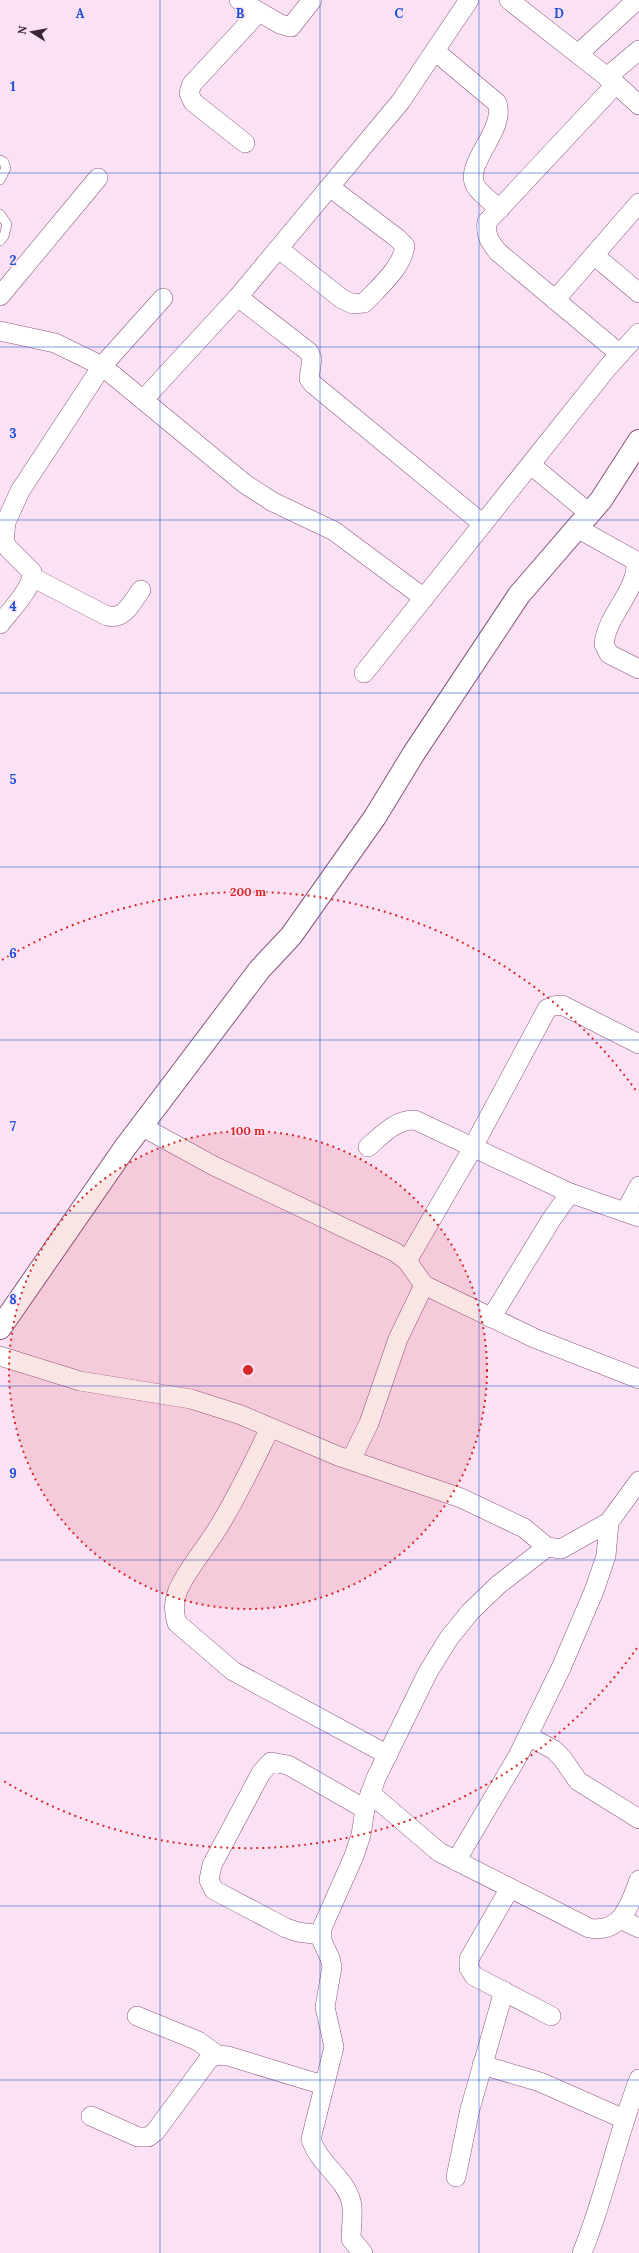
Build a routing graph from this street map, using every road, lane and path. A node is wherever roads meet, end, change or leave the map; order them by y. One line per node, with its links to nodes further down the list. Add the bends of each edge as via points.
1 (239, 0): 6 (street)
2 (312, 0): 6 (street, via 291,27)
3 (469, 0): 8 (street)
4 (637, 0): 9 (street)
5 (521, 3): 9 (street)
6 (259, 12): 12 (street, via 192,84 189,93 193,102)
7 (639, 50): 10 (street)
8 (435, 51): 16 (street, via 401,101); 18 (street, via 497,103 500,110 498,121 474,168 473,179 477,188)
9 (578, 54): 10 (street)
10 (612, 80): 11 (street); 18 (street)
11 (639, 105)
12 (245, 143)
13 (0, 160): 15 (lane, via 6,168)
14 (98, 178): 24 (street)
15 (0, 180)
16 (330, 188): 21 (street); 21 (street, via 405,246 404,256 364,304 353,304 342,299)
17 (639, 203): 22 (street)
18 (500, 209): 27 (street, via 487,222 486,232 490,242 498,252)
19 (0, 214): 20 (lane, via 7,224)
20 (0, 241)
21 (279, 249): 25 (street)
22 (594, 255): 23 (street); 27 (street)
23 (639, 294)
24 (0, 296)
25 (238, 297): 32 (street); 36 (street, via 309,352 312,359 309,379 313,384)
26 (163, 298): 31 (street)
27 (555, 300): 30 (street)
28 (0, 331): 31 (street, via 55,343)
29 (639, 333): 30 (street)
30 (620, 354): 34 (street)
31 (102, 366): 32 (street); 38 (street, via 20,491 6,522 4,541 32,572)
32 (143, 400): 40 (street, via 245,484 273,502 334,531)
33 (639, 441): 35 (street, via 601,500)
34 (531, 464): 35 (street); 36 (street)
35 (583, 521): 37 (street); 45 (street, via 519,595 414,753 375,817 291,936 260,969)
36 (483, 524): 40 (street)
37 (638, 562): 42 (street, via 637,573 608,628 604,644 610,654)
38 (32, 577): 39 (street, via 106,616 115,618 122,615); 41 (street, via 27,588)
39 (141, 590)
40 (424, 598): 43 (street)
41 (0, 624)
42 (639, 669)
43 (364, 672)
44 (639, 1044): 47 (street, via 562,1005 547,1009)
45 (141, 1126): 51 (street, via 214,1166 395,1252); 54 (street)
46 (368, 1147): 47 (street, via 405,1119 416,1120)
47 (473, 1147): 49 (street); 51 (street)
48 (639, 1186): 50 (street)
49 (570, 1193): 50 (street); 53 (street)
50 (632, 1215)
51 (407, 1261): 52 (street)
52 (424, 1285): 53 (street); 58 (street, via 398,1339 369,1423)
53 (491, 1318): 56 (street, via 534,1338)
54 (0, 1328)
55 (0, 1356): 57 (street, via 80,1381 191,1399 241,1415)
56 (639, 1379)
57 (270, 1428): 58 (street); 63 (street, via 220,1524 179,1589 174,1602 176,1618 178,1623 233,1671)
58 (351, 1460): 61 (street, via 461,1498 524,1528)
59 (639, 1482): 60 (street)
60 (609, 1522): 61 (street, via 561,1549); 62 (street, via 606,1556 594,1591)
61 (547, 1547): 63 (street, via 498,1585 470,1612 449,1638 428,1672)
62 (528, 1736): 65 (street, via 554,1750 578,1782); 66 (street)
63 (388, 1755): 64 (street)
64 (368, 1801): 66 (street, via 439,1852); 71 (street, via 354,1856); 71 (street, via 288,1764 271,1762 261,1773 212,1865 210,1880 214,1890 286,1928)
65 (639, 1819)
66 (456, 1860): 68 (street)
67 (639, 1880): 69 (street, via 631,1902)
68 (510, 1888): 69 (street, via 589,1928 609,1928); 72 (street, via 469,1959 469,1968 474,1976)
69 (620, 1919): 70 (street)
70 (639, 1928)
71 (321, 1935): 78 (street, via 332,1967 325,2007 334,2047)
72 (504, 1991): 74 (street); 76 (street)
73 (137, 2016): 75 (street, via 198,2041)
74 (551, 2016)
75 (217, 2056): 78 (street, via 228,2056); 80 (street, via 209,2059 155,2132 148,2137 138,2137)
76 (482, 2065): 81 (street, via 540,2082); 82 (street)
77 (639, 2079): 79 (street)
78 (323, 2085): 83 (street, via 310,2139 314,2149 346,2190 351,2201 351,2239)
79 (635, 2101): 81 (street)
80 (91, 2116)
81 (624, 2119): 84 (street, via 591,2232)
82 (456, 2177)
83 (363, 2253)
84 (582, 2253)

